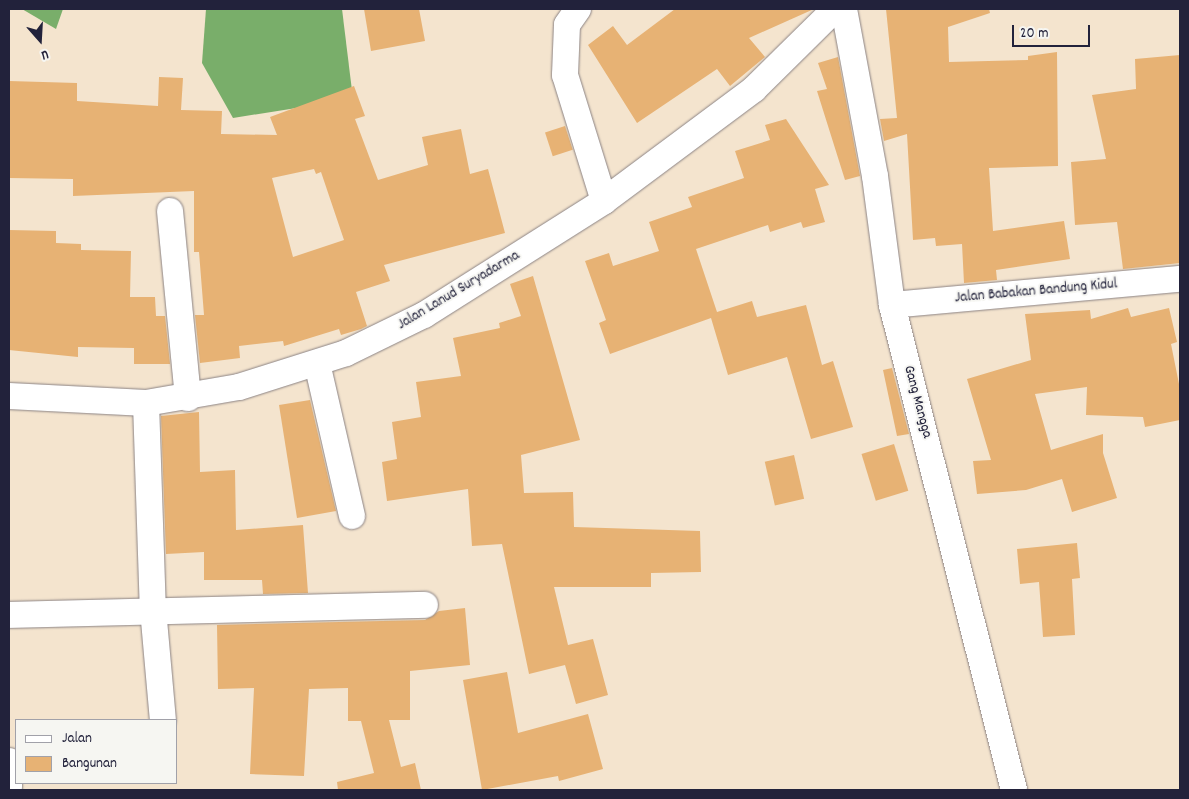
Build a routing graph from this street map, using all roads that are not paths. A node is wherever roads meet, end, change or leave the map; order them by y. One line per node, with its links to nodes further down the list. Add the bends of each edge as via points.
1 (578, 9): 4 (street, via 567,25 565,75)
2 (835, 9): 4 (street, Jalan Lanud Suryadarma, via 754,89)
3 (844, 9): 7 (street, Gang Mangga, via 875,176)
4 (604, 201): 8 (street, Jalan Lanud Suryadarma, via 424,315)
5 (170, 211): 10 (street)
6 (1180, 279): 7 (street, Jalan Babakan Bandung Kidul)
7 (892, 305): 19 (street, Gang Mangga)
8 (317, 363): 10 (street, Jalan Lanud Suryadarma); 12 (street)
9 (9, 396): 11 (street, Jalan Lanud Suryadarma)
10 (188, 398): 11 (street, Jalan Lanud Suryadarma)
11 (146, 403): 14 (street)
12 (352, 516)
13 (425, 605): 14 (street)
14 (153, 609): 15 (street); 16 (street)
15 (9, 615)
16 (163, 719)
17 (9, 761): 18 (street)
18 (9, 787)
19 (1014, 790)

